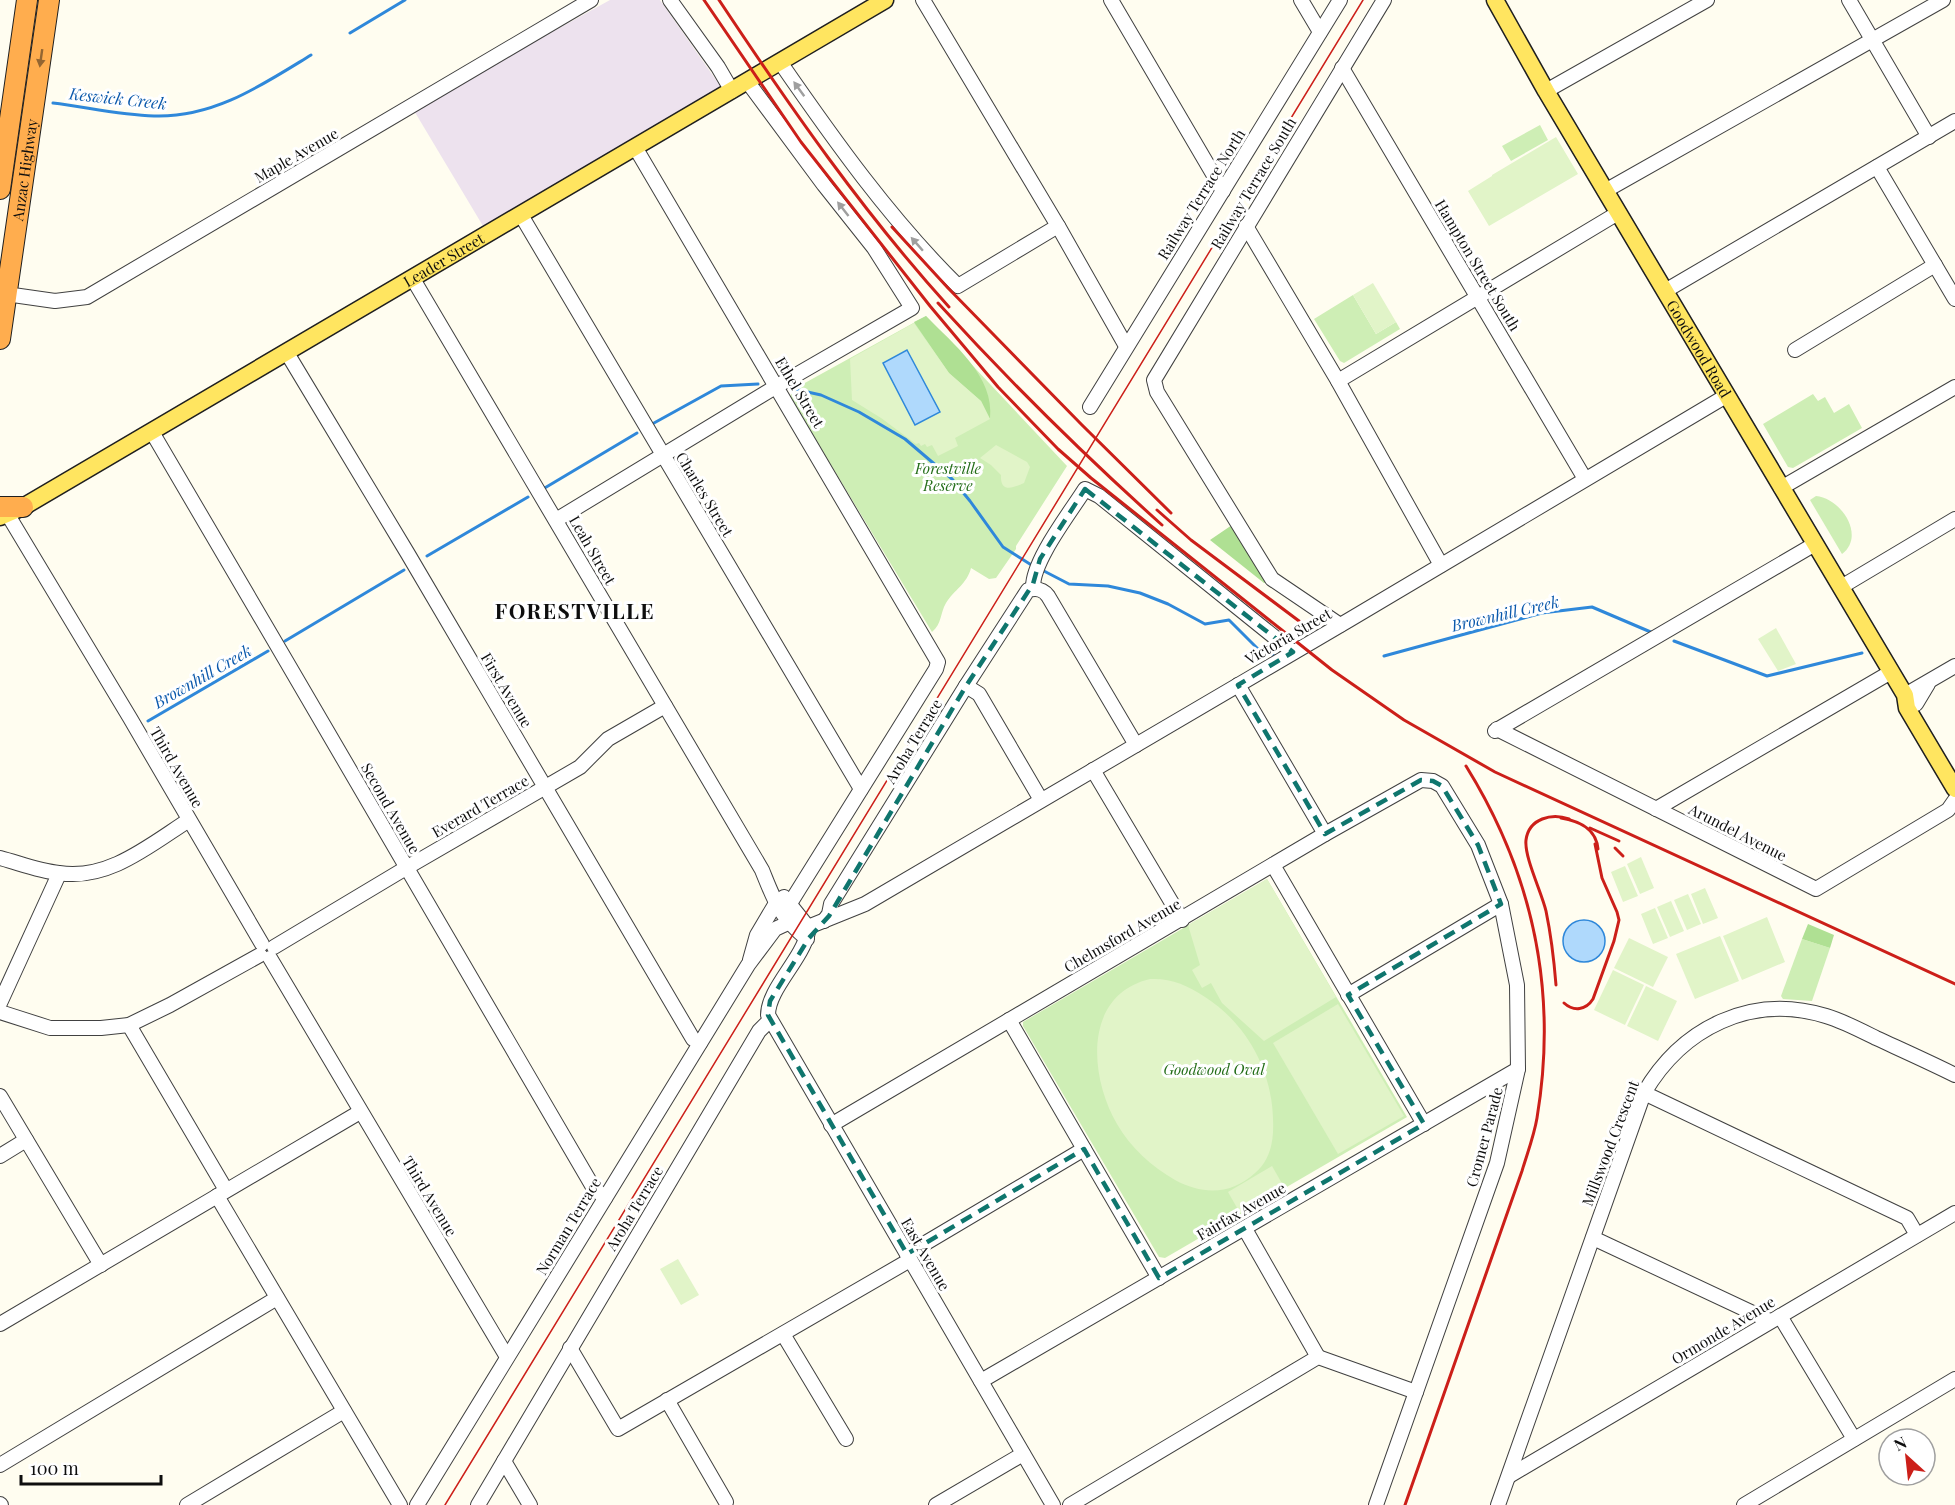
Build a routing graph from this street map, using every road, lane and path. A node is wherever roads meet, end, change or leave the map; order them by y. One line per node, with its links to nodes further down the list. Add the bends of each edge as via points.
1 (27, 0): 23 (highway, Anzac Highway)
2 (49, 0): 27 (highway, Anzac Highway, one-way to 27)
3 (591, 0): 38 (street, Maple Avenue, via 87,297 56,301)
4 (670, 0): 20 (street)
5 (885, 0): 17 (main road, Leader Street)
6 (923, 0): 33 (street)
7 (1111, 0): 29 (street)
8 (1301, 0): 15 (street)
9 (1340, 0): 15 (street, Railway Terrace North)
10 (1384, 0): 18 (street, Railway Terrace South)
11 (1495, 0): 21 (main road, Goodwood Road)
12 (1707, 0): 21 (street)
13 (1849, 0): 16 (street)
14 (1942, 0): 16 (street)
15 (1320, 32): 29 (street, Railway Terrace North)
16 (1873, 41): 24 (street); 30 (street)
17 (780, 62): 19 (main road, Leader Street); 33 (street, one-way to 17, via 958,286 883,204)
18 (1342, 68): 34 (street, Railway Terrace South); 39 (street, Hampton Street South)
19 (747, 81): 20 (main road, Leader Street); 46 (street, one-way to 19, via 912,308 874,248)
20 (732, 91): 25 (main road, Leader Street)
21 (1546, 91): 30 (main road, Goodwood Road)
22 (1955, 122): 24 (street)
23 (5, 125): 28 (highway, Anzac Highway)
24 (1929, 137): 26 (street)
25 (635, 147): 32 (main road, Leader Street); 46 (street, Ethel Street)
26 (1877, 167): 35 (street); 37 (street)
27 (22, 183): 28 (highway); 38 (highway, Anzac Highway)
28 (1, 184)
29 (1222, 190): 42 (street, Railway Terrace North)
30 (1605, 191): 31 (main road, Goodwood Road)
31 (1618, 213): 37 (main road, Goodwood Road); 39 (street)
32 (521, 215): 36 (main road, Leader Street); 51 (street, Charles Street)
33 (1058, 226): 42 (street)
34 (1246, 226): 45 (street); 61 (street, Railway Terrace South, via 1157,372 1154,384 1272,579)
35 (1935, 265): 40 (street); 43 (street)
36 (413, 279): 44 (main road, Leader Street); 56 (street, Leah Street)
37 (1665, 291): 48 (main road, Goodwood Road)
38 (2, 293): 41 (highway, Anzac Highway)
39 (1478, 297): 45 (street); 52 (street, Hampton Street South)
40 (1955, 299)
41 (0, 339)
42 (1126, 346): 49 (street, Railway Terrace North)
43 (1795, 350)
44 (287, 353): 50 (main road, Leader Street); 74 (street, First Avenue)
45 (1338, 381): 58 (street)
46 (777, 386): 51 (street); 63 (street, Ethel Street)
47 (1955, 387): 53 (street)
48 (1726, 396): 52 (street, Victoria Street); 53 (main road, Goodwood Road)
49 (1090, 407)
50 (152, 432): 54 (main road, Leader Street); 84 (street, Second Avenue)
51 (663, 455): 56 (street); 75 (street, Charles Street)
52 (1585, 479): 58 (street, Victoria Street)
53 (1781, 488): 57 (main road, Goodwood Road)
54 (8, 511): 80 (street, Third Avenue)
55 (1955, 519): 60 (street)
56 (556, 520): 69 (street, Leah Street)
57 (1815, 544): 60 (main road, Goodwood Road); 78 (street, Arundel Avenue, via 1496,730)
58 (1441, 565): 61 (street, Victoria Street)
59 (1035, 585): 62 (street, via 1040,559 1085,489 1099,496); 67 (street, Aroha Terrace, via 1023,594); 70 (street, via 1048,596)
60 (1841, 586): 65 (main road, Goodwood Road)
61 (1340, 625): 62 (street, Victoria Street)
62 (1293, 652): 66 (street, Victoria Street)
63 (935, 655): 75 (street, Norman Terrace, via 936,669)
64 (1955, 666): 68 (street)
65 (1891, 672): 68 (main road, Goodwood Road); 78 (street)
66 (1238, 685): 70 (street, Victoria Street); 81 (street)
67 (966, 686): 77 (street, via 979,694); 90 (street, Aroha Terrace)
68 (1910, 699): 72 (main road, Goodwood Road); 76 (main road, Goodwood Road, via 1907,708)
69 (665, 706): 74 (street, Everard Terrace, via 608,739 580,767); 86 (street, Leah Street)
70 (1136, 745): 71 (street, Victoria Street)
71 (1093, 770): 77 (street, Victoria Street); 89 (street)
72 (1955, 771)
73 (1433, 781): 81 (street, Chelmsford Avenue, via 1421,780); 88 (street, Cromer Parade, via 1442,786 1478,845)
74 (545, 788): 84 (street, Everard Terrace); 101 (street, First Avenue, via 693,1039)
75 (861, 789): 86 (street, Norman Terrace)
76 (1955, 789)
77 (1041, 800): 87 (street, Victoria Street)
78 (1656, 809): 79 (street, Arundel Avenue, via 1816,889)
79 (1953, 809)
80 (189, 820): 85 (street, via 134,856 102,871); 93 (street, Third Avenue)
81 (1325, 834): 83 (street, Chelmsford Avenue)
82 (0, 858): 85 (street)
83 (1273, 865): 89 (street, Chelmsford Avenue); 95 (street)
84 (406, 868): 93 (street, Everard Terrace); 113 (street, Second Avenue, via 593,1187)
85 (59, 873): 96 (street)
86 (782, 904): 91 (street, Leah Street); 92 (street, Leah Street); 94 (street, Norman Terrace, via 757,935)
87 (865, 904): 90 (street, Victoria Street); 92 (street, Victoria Street, via 832,927)
88 (1501, 904): 95 (street); 102 (street, Cromer Parade, via 1517,985)
89 (1182, 920): 99 (street, Chelmsford Avenue)
90 (824, 921): 92 (street, Victoria Street)
91 (788, 923): 92 (street, Leah Street); 94 (street, Norman Terrace, via 775,929)
92 (808, 933): 98 (street, Aroha Terrace, via 770,1002)
93 (266, 951): 100 (street, Everard Terrace); 106 (street, Third Avenue)
94 (748, 965): 101 (street, Norman Terrace)
95 (1348, 994): 107 (street)
96 (0, 1003)
97 (0, 1012): 100 (street, Everard Terrace, via 50,1028)
98 (770, 1020): 108 (street, East Avenue); 125 (street, Aroha Terrace, via 759,1031)
99 (1009, 1020): 108 (street, Chelmsford Avenue); 110 (street)
100 (129, 1025): 112 (street)
101 (700, 1043): 113 (street, Norman Terrace)
102 (1518, 1069): 107 (street, Fairfax Avenue); 130 (street, Cromer Parade, via 1497,1163)
103 (1955, 1074): 104 (street, Millswood Crescent, via 1838,1020 1775,1009 1731,1017 1703,1029 1672,1055)
104 (1644, 1093): 116 (street, via 1907,1218); 117 (street, Millswood Crescent)
105 (0, 1096): 109 (street)
106 (360, 1112): 112 (street); 126 (street, Third Avenue)
107 (1424, 1124): 115 (street, Fairfax Avenue)
108 (831, 1125): 118 (street, East Avenue)
109 (26, 1140): 111 (street); 119 (street)
110 (1084, 1149): 118 (street); 120 (street)
111 (0, 1156)
112 (222, 1193): 119 (street); 121 (street)
113 (605, 1198): 126 (street, Norman Terrace)
114 (1955, 1213): 116 (street, Ormonde Avenue)
115 (1245, 1229): 120 (street, Fairfax Avenue); 127 (street)
116 (1917, 1235): 122 (street, Ormonde Avenue)
117 (1593, 1238): 122 (street); 138 (street, Millswood Crescent)
118 (908, 1257): 124 (street); 129 (street, East Avenue)
119 (101, 1265): 123 (street)
120 (1159, 1278): 129 (street, Fairfax Avenue)
121 (277, 1298): 132 (street); 137 (street)
122 (1775, 1319): 134 (street); 138 (street, Ormonde Avenue)
123 (0, 1324)
124 (783, 1334): 131 (street); 133 (street)
125 (570, 1348): 131 (street, via 618,1429); 136 (street, Aroha Terrace)
126 (507, 1357): 143 (street, Norman Terrace)
127 (1318, 1357): 130 (street); 148 (street)
128 (1955, 1379): 134 (street)
129 (981, 1382): 135 (street, East Avenue)
130 (1416, 1392): 149 (street, Cromer Parade)
131 (667, 1400): 139 (street)
132 (344, 1411): 141 (street); 142 (street)
133 (846, 1439)
134 (1854, 1439): 140 (street)
135 (1023, 1454): 146 (street); 147 (street, East Avenue)
136 (504, 1461): 144 (street, Aroha Terrace); 145 (street)
137 (0, 1465)
138 (1509, 1476): 150 (street, Millswood Crescent)
139 (726, 1502)
140 (1751, 1503)
141 (187, 1505)
142 (400, 1505)
143 (417, 1505)
144 (478, 1505)
145 (530, 1505)
146 (936, 1505)
147 (1053, 1505)
148 (1070, 1505)
149 (1376, 1505)
150 (1498, 1505)

